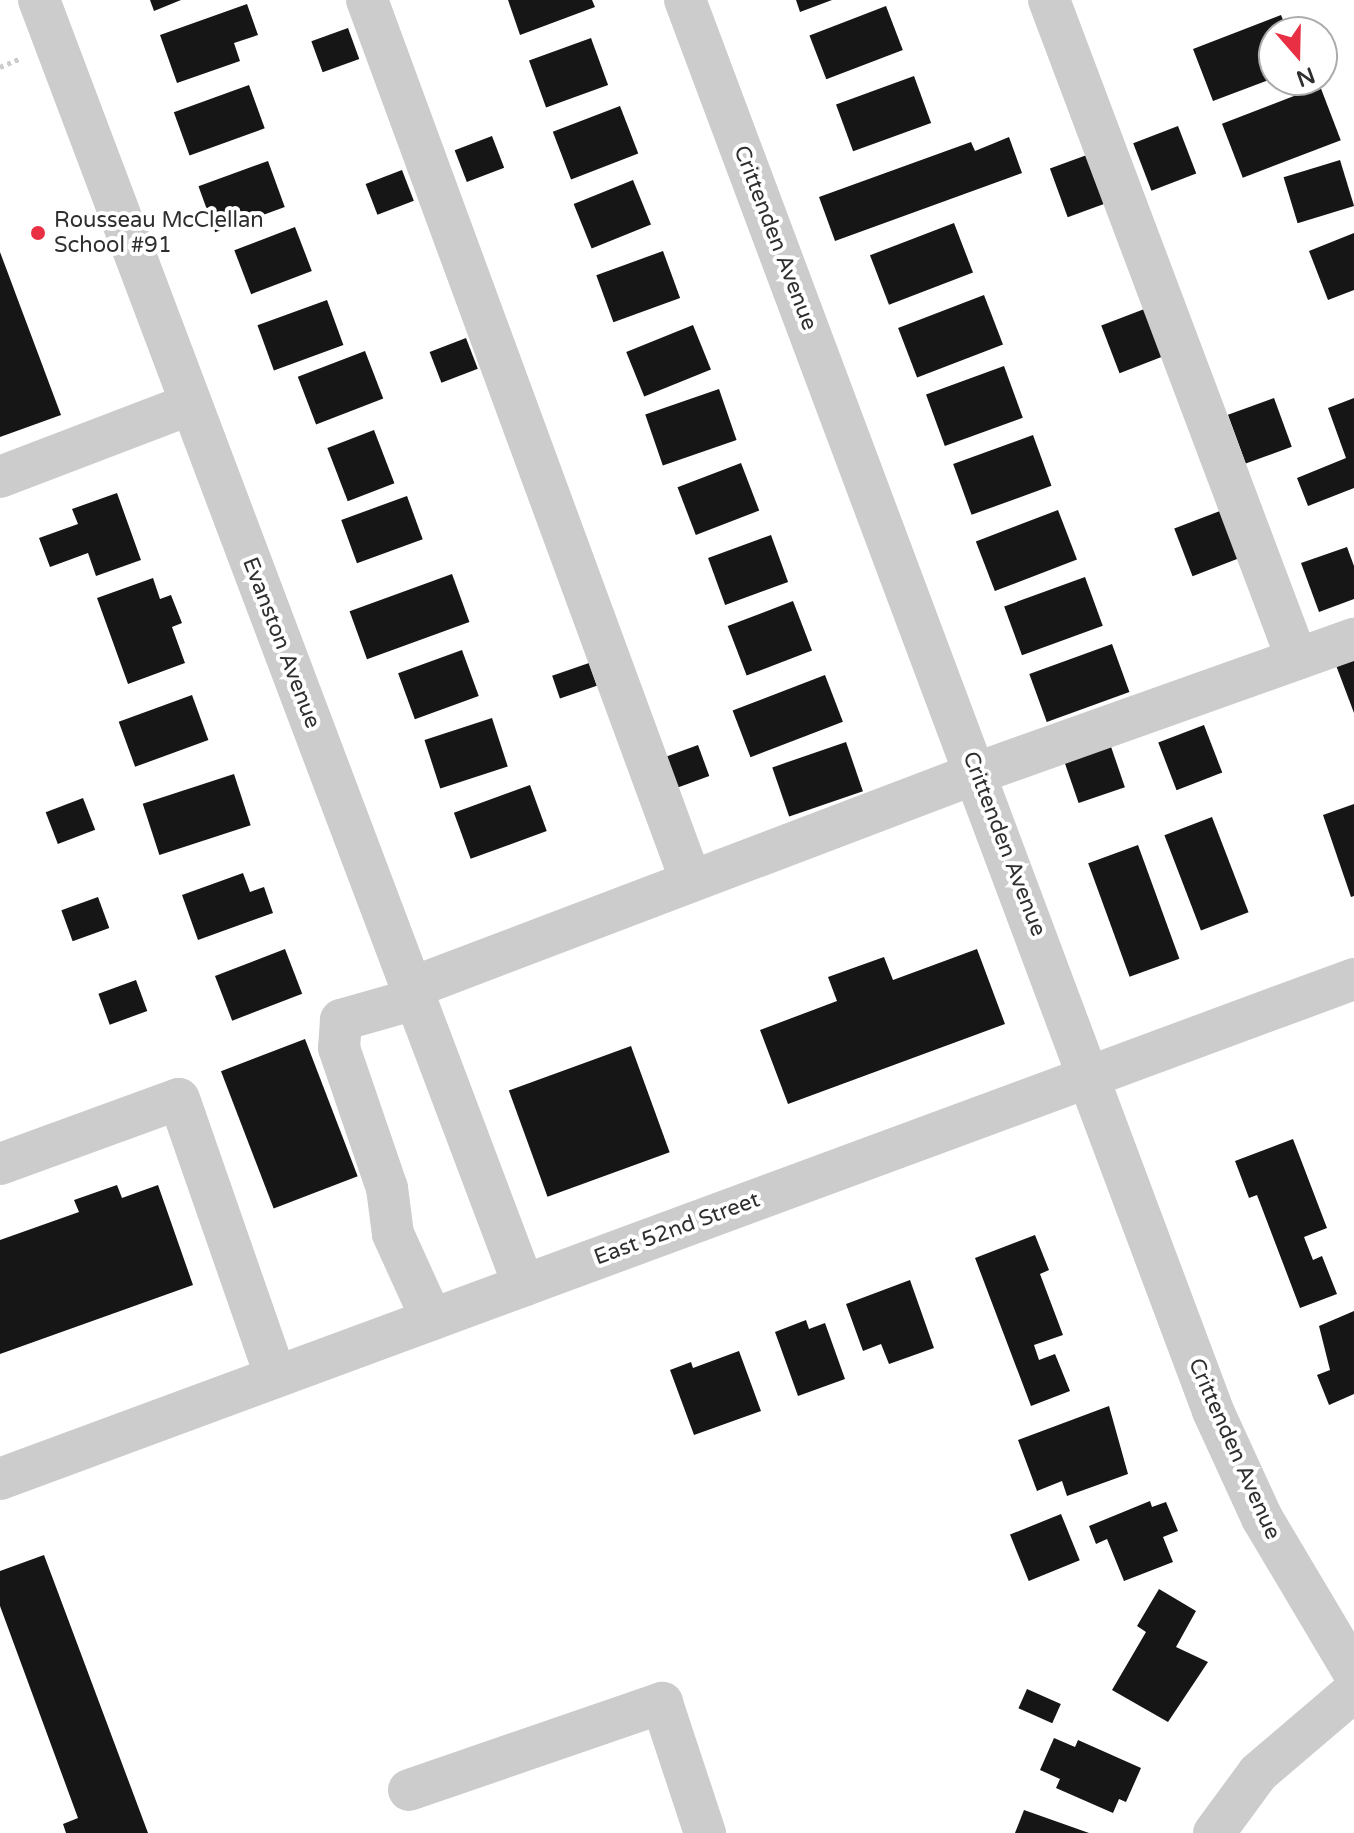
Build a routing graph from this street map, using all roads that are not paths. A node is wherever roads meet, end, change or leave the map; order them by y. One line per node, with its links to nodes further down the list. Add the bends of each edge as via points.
1 (39, 0): 5 (street, Evanston Avenue)
2 (367, 0): 10 (street)
3 (685, 0): 9 (street, Crittenden Avenue)
4 (1049, 0): 8 (street)
5 (191, 404): 6 (street); 12 (street, Evanston Avenue)
6 (0, 477)
7 (1354, 639): 8 (street)
8 (1297, 659): 9 (street)
9 (977, 773): 10 (street); 13 (street, Crittenden Avenue)
10 (691, 881): 12 (street)
11 (1354, 979): 13 (street, East 52nd Street)
12 (413, 993): 15 (street, Evanston Avenue); 16 (street, via 341,1020 339,1048 387,1188 393,1234)
13 (1091, 1077): 15 (street, East 52nd Street); 19 (street, Crittenden Avenue, via 1228,1448 1288,1567)
14 (0, 1164): 17 (street, via 179,1099)
15 (524, 1286): 16 (street, East 52nd Street)
16 (432, 1320): 17 (street, East 52nd Street)
17 (276, 1377): 18 (street, East 52nd Street)
18 (0, 1479)
19 (1354, 1673)
20 (1354, 1691): 23 (street, via 1258,1773)
21 (409, 1790): 22 (street, via 662,1703)
22 (705, 1833)
23 (1214, 1833)

